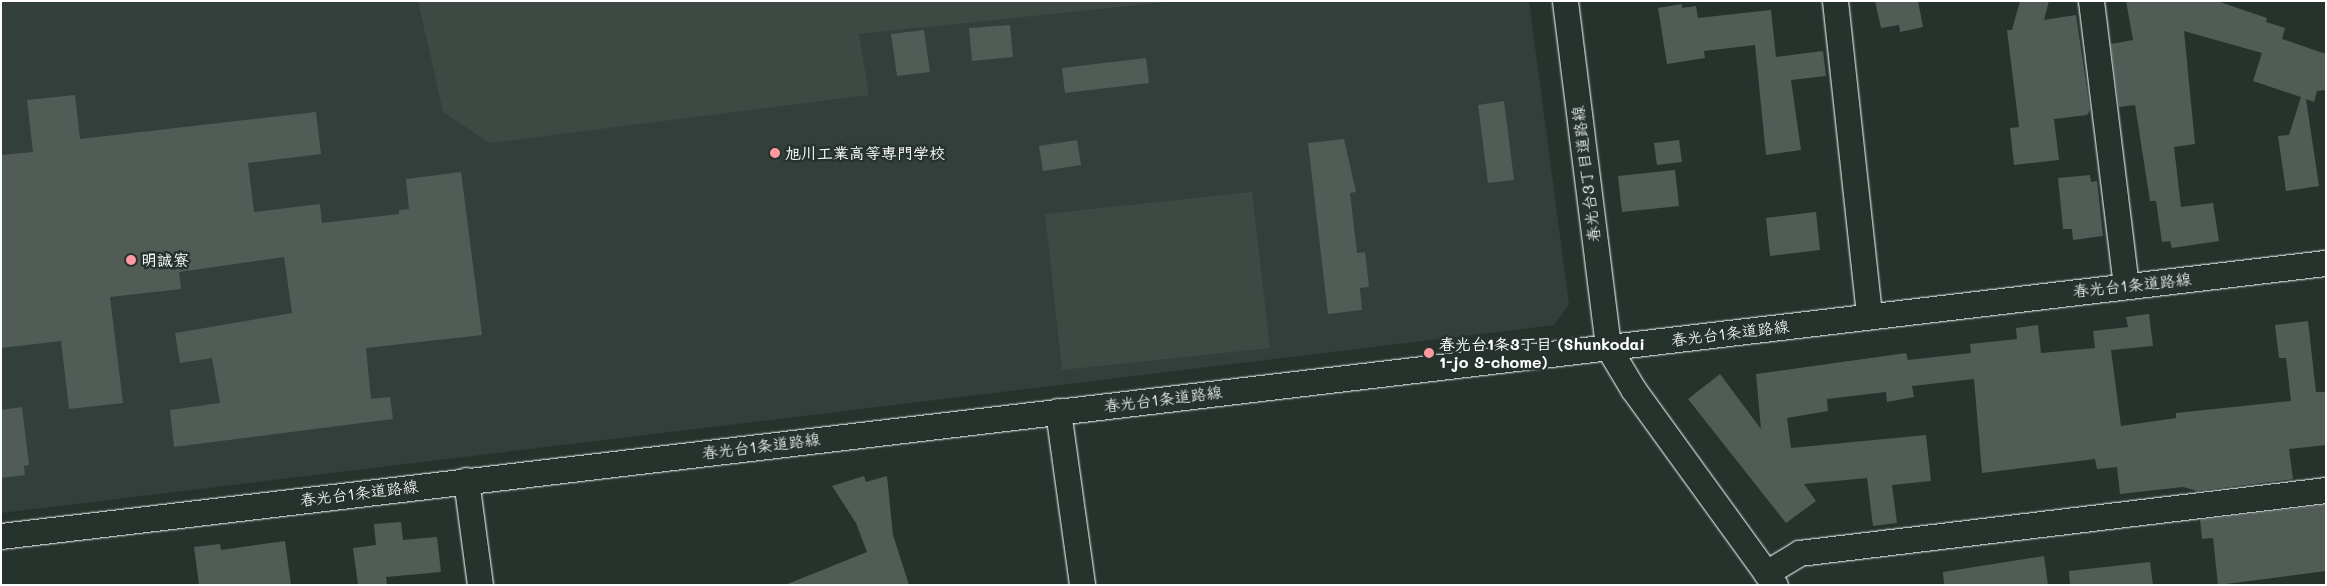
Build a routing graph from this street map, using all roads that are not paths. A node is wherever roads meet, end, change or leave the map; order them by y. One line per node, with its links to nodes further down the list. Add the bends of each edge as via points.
1 (1565, 1): 7 (street, 春光台3丁目道路線)
2 (1835, 1): 6 (street)
3 (2091, 1): 5 (street)
4 (2326, 263): 5 (street, 春光台1条道路線)
5 (2126, 285): 6 (street, 春光台1条道路線)
6 (1869, 316): 7 (street, 春光台1条道路線)
7 (1608, 347): 8 (street, 春光台1条道路線); 12 (street, via 1634,389)
8 (1058, 411): 9 (street, 春光台1条道路線); 14 (street)
9 (466, 480): 11 (street, 春光台1条道路線); 13 (street)
10 (2326, 490): 12 (street, via 1799,553)
11 (1, 536)
12 (1771, 579)
13 (480, 585)
14 (1082, 585)

